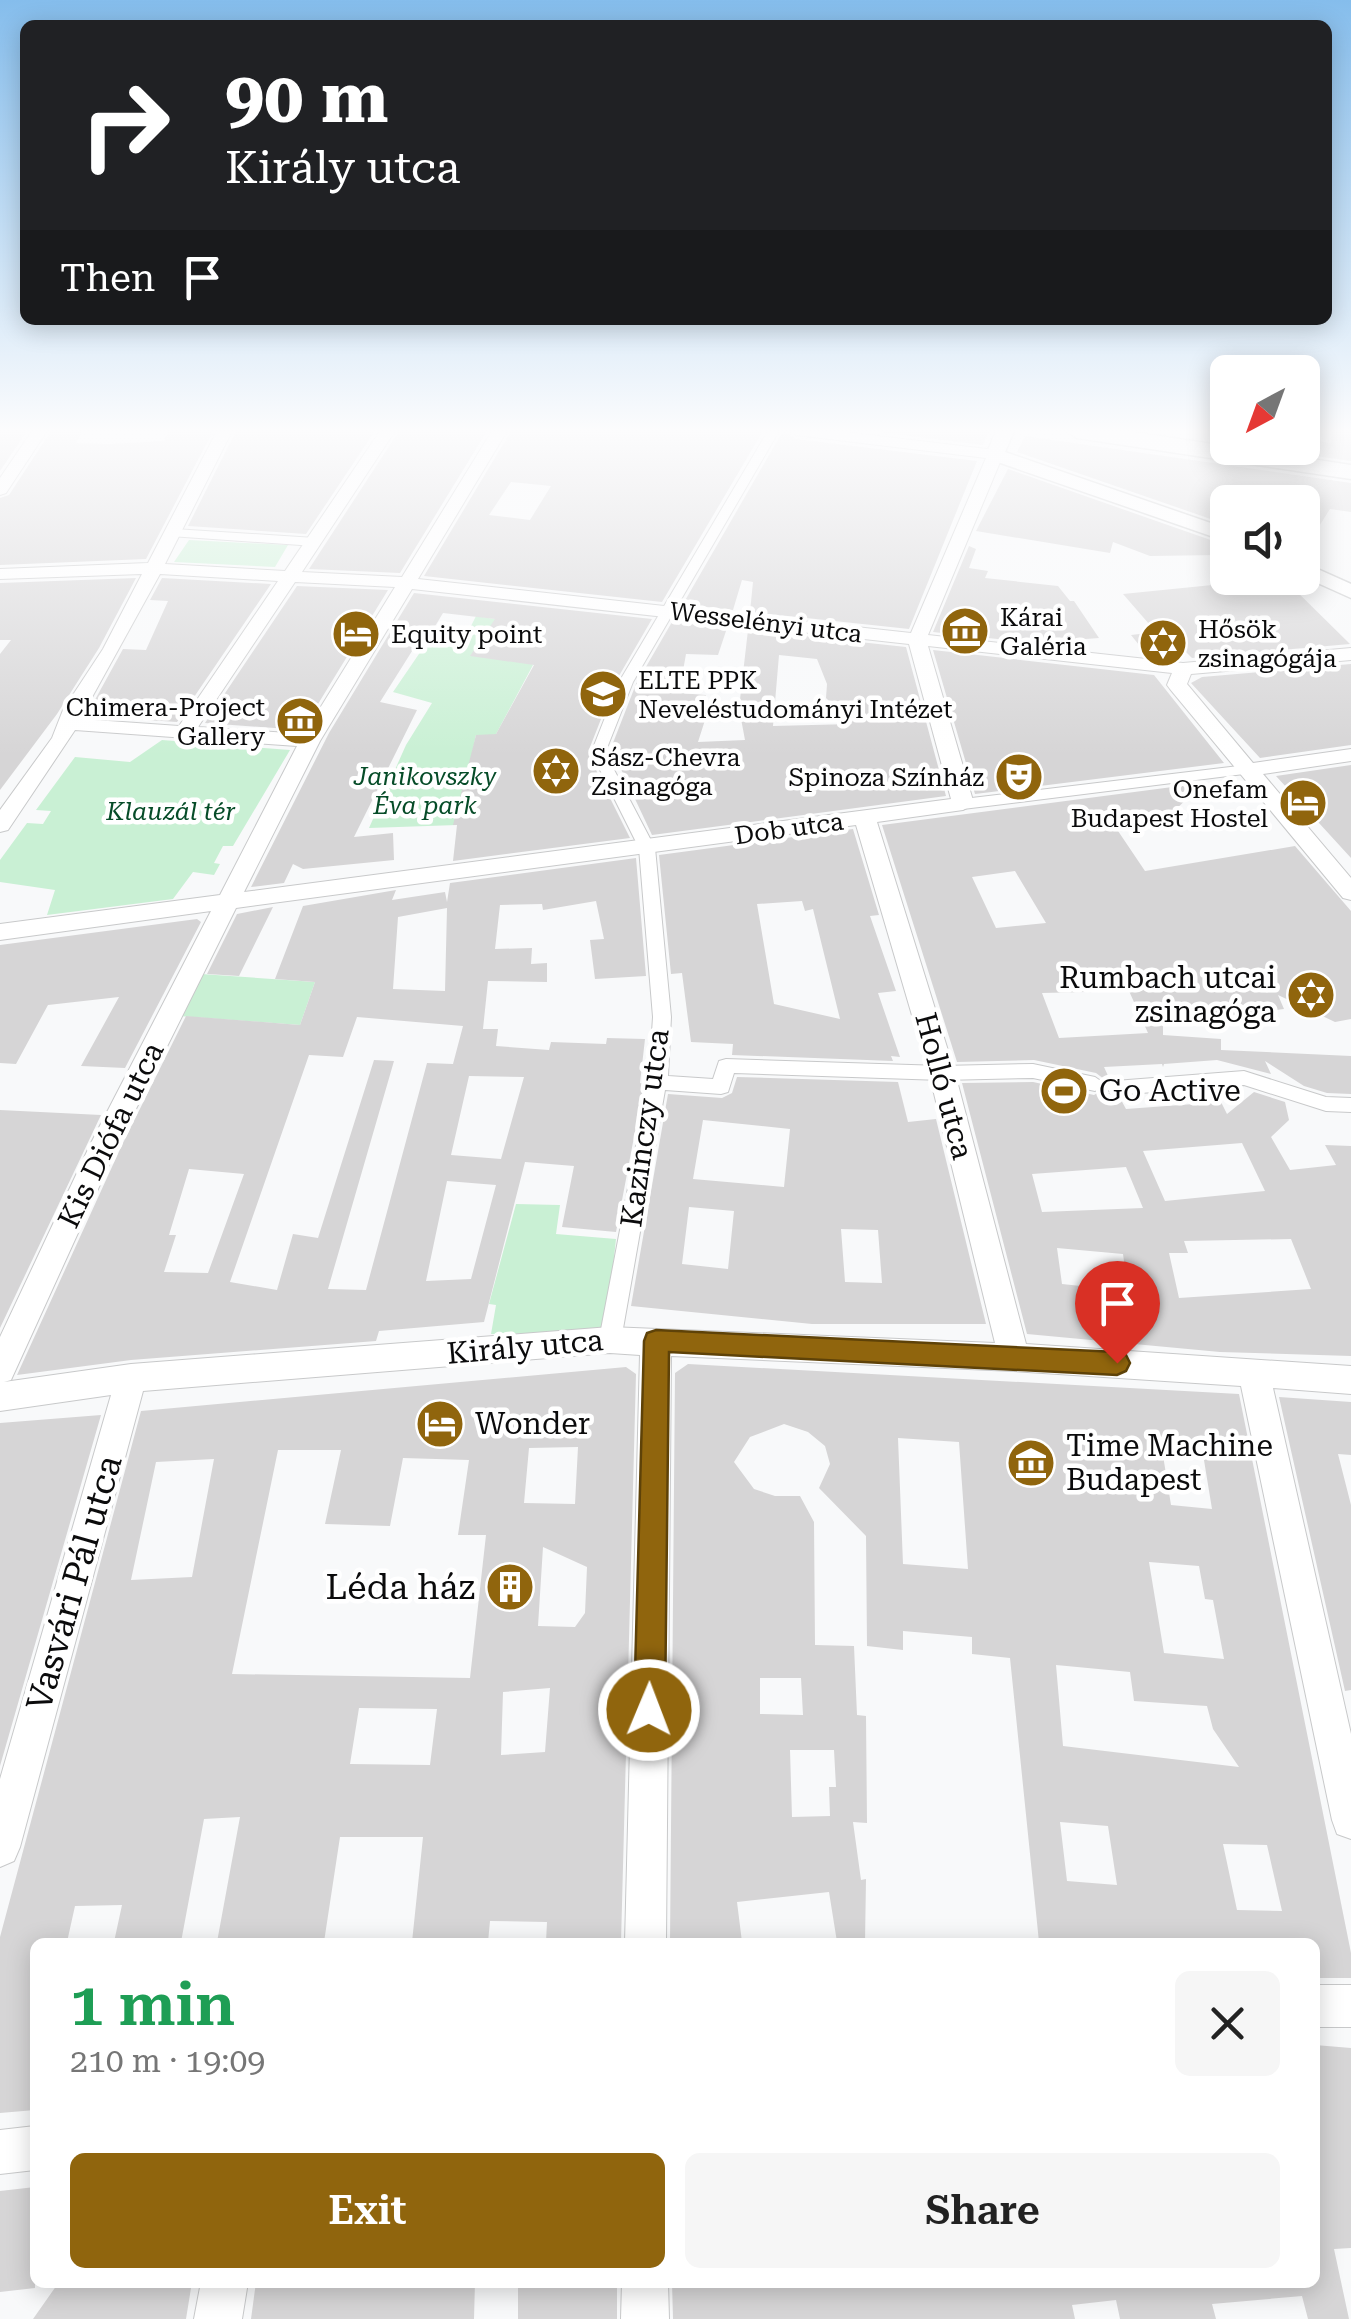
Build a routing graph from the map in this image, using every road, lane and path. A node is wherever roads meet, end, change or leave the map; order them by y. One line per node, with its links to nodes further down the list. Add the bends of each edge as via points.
1 (170, 539): 8 (street)
2 (271, 539): 7 (street)
3 (317, 539): 7 (street)
4 (434, 539): 12 (street)
5 (711, 539): 14 (street, Kazinczy utca)
6 (959, 539): 15 (street)
7 (315, 542): 10 (street)
8 (151, 568): 9 (street, Wesselényi utca); 10 (street, Wesselényi utca); 18 (street)
9 (0, 574)
10 (293, 574): 12 (street, Wesselényi utca); 19 (street)
11 (1320, 577): 13 (street)
12 (408, 583): 14 (street, Wesselényi utca); 20 (street)
13 (1348, 591)
14 (669, 611): 15 (street, Wesselényi utca); 26 (street, Kazinczy utca, via 626,682 600,748)
15 (917, 640): 17 (street, Wesselényi utca); 23 (street)
16 (1351, 654): 17 (street, Wesselényi utca)
17 (1183, 669): 22 (street, via 1178,685)
18 (70, 724): 19 (street); 25 (street)
19 (184, 731): 20 (street)
20 (310, 741): 28 (street)
21 (1351, 755): 22 (street, Dob utca)
22 (1247, 770): 23 (street, Dob utca); 27 (street)
23 (963, 804): 24 (street, Dob utca)
24 (865, 818): 26 (street, Dob utca); 30 (street, Holló utca)
25 (0, 826)
26 (647, 848): 28 (street, Dob utca); 31 (street, Kazinczy utca, via 662,1017)
27 (1351, 893)
28 (227, 903): 29 (street); 36 (street, Kis Diófa utca)
29 (0, 932)
30 (942, 1073): 31 (street, via 726,1066 721,1088); 32 (street, via 1033,1071 1105,1086 1244,1078 1326,1104); 35 (street, Holló utca)
31 (657, 1082): 33 (street, Kazinczy utca)
32 (1351, 1105)
33 (610, 1340): 34 (street, Király utca); 38 (street, Király utca)
34 (656, 1341): 35 (street, Király utca); 43 (street)
35 (1014, 1357): 37 (street, Király utca)
36 (0, 1370)
37 (1254, 1372): 39 (street, Király utca); 41 (street)
38 (131, 1378): 40 (street, Király utca); 42 (street, Vasvári Pál utca)
39 (1351, 1380)
40 (0, 1397)
41 (1351, 1820)
42 (0, 1846)
43 (645, 1938)
44 (1320, 2006): 45 (street)
45 (1351, 2006)
46 (30, 2149): 47 (street)
47 (0, 2152)
48 (224, 2288): 50 (street)
49 (645, 2288): 51 (street)
50 (218, 2319)
51 (646, 2319)

